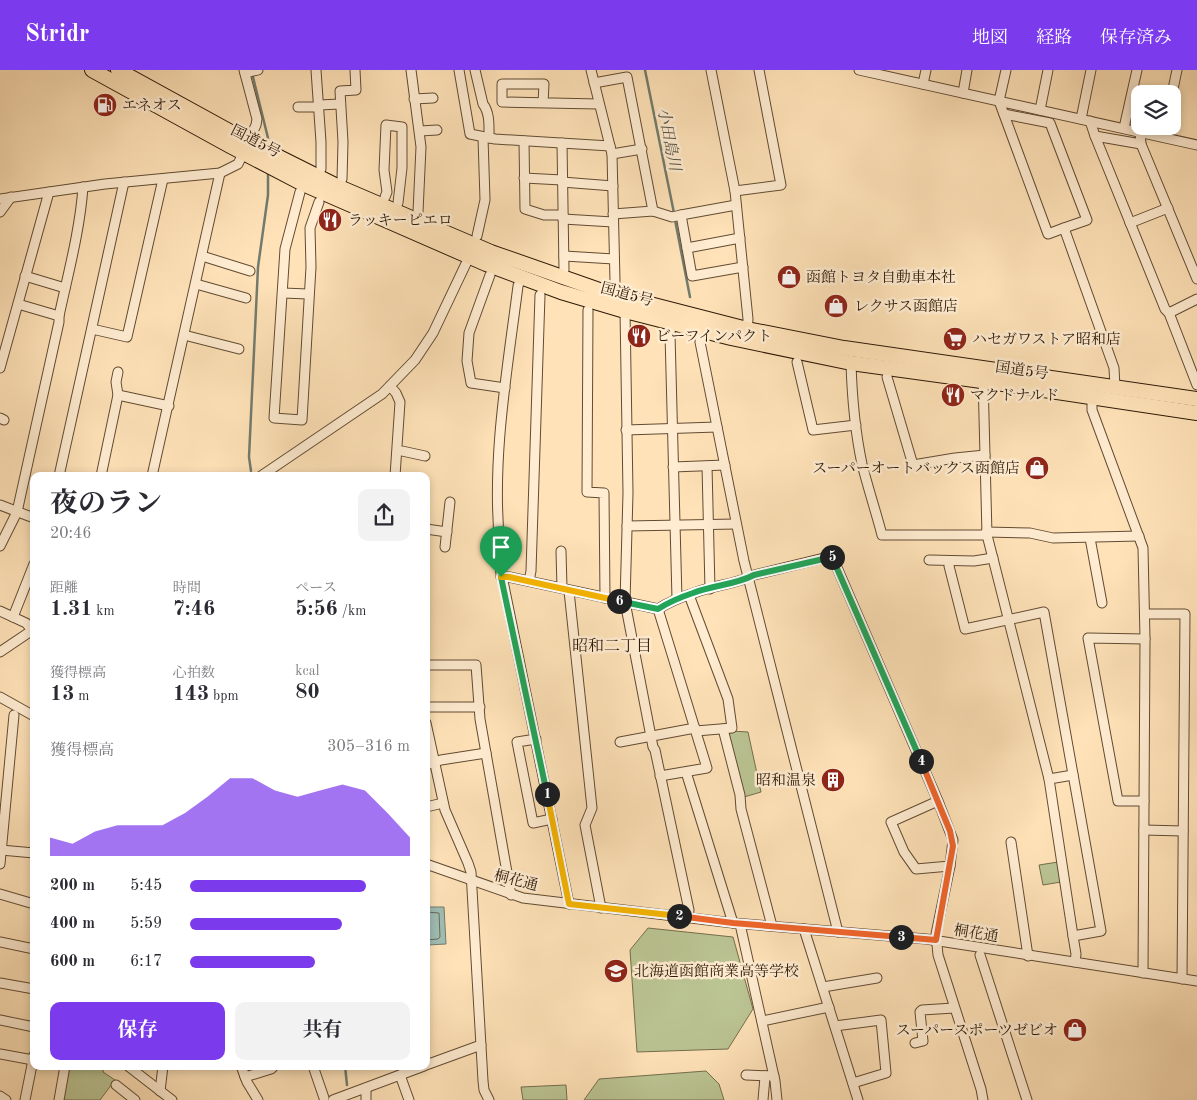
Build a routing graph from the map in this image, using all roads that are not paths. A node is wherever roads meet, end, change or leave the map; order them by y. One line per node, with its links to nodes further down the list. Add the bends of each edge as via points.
1 (92, 70): 51 (highway, 国道5号)
2 (118, 70): 51 (highway, 国道5号)
3 (316, 70): 31 (street)
4 (355, 70): 29 (street, via 356,90 340,91)
5 (411, 70): 26 (street)
6 (459, 70): 46 (street, via 470,134)
7 (475, 70): 46 (street, via 489,122)
8 (591, 70): 21 (street)
9 (712, 70): 63 (street)
10 (759, 70): 63 (street, via 781,185)
11 (859, 70): 20 (street)
12 (926, 70): 22 (street)
13 (968, 70): 24 (street)
14 (1006, 70): 27 (street)
15 (1048, 70): 33 (street)
16 (1091, 70): 35 (street)
17 (1137, 70): 38 (street)
18 (1177, 70): 23 (street)
19 (250, 71): 51 (street, via 257,119)
20 (882, 72): 22 (street)
21 (594, 84): 30 (street); 52 (street, via 627,77)
22 (923, 84): 24 (street)
23 (1174, 85)
24 (962, 93): 27 (street)
25 (434, 98): 26 (street)
26 (414, 99): 41 (street)
27 (999, 101): 33 (street); 34 (street)
28 (543, 103): 28 (street, via 502,102 502,84 544,84); 30 (street)
29 (340, 104): 31 (street); 58 (street)
30 (598, 104): 53 (street)
31 (319, 106): 32 (street); 54 (street)
32 (298, 107)
33 (1043, 111): 35 (street); 37 (street)
34 (1004, 114): 37 (street); 80 (street, via 1048,234)
35 (1080, 119): 36 (street)
36 (1090, 121): 38 (street); 44 (street)
37 (1050, 123): 80 (street, via 1087,220)
38 (1124, 128): 40 (street)
39 (437, 130): 41 (street)
40 (1131, 130)
41 (420, 131): 75 (street)
42 (1140, 135): 49 (street)
43 (1153, 135): 45 (street)
44 (1094, 136): 49 (street); 79 (street)
45 (1162, 137): 50 (street)
46 (486, 138): 47 (street); 82 (street, via 485,200)
47 (524, 141): 48 (street); 56 (street)
48 (562, 143): 53 (street); 59 (street)
49 (1141, 144): 72 (street)
50 (1197, 144)
51 (246, 148): 55 (street, via 238,164); 82 (highway, 国道5号)
52 (642, 149): 53 (street); 73 (street)
53 (611, 150): 61 (street)
54 (321, 169)
55 (220, 173): 57 (street); 84 (street)
56 (524, 178): 59 (street); 77 (street, via 526,209)
57 (163, 179): 60 (street); 109 (street, via 127,337)
58 (342, 179)
59 (562, 181): 61 (street); 77 (street)
60 (124, 182): 62 (street); 109 (street)
61 (613, 186): 78 (street)
62 (83, 187): 64 (street); 95 (street, via 81,214)
63 (735, 191): 71 (street)
64 (48, 192): 66 (street); 91 (street)
65 (300, 192): 96 (street, via 287,238)
66 (11, 197): 68 (street); 74 (street)
67 (385, 197): 70 (street, via 386,125 402,127)
68 (0, 198)
69 (319, 202): 97 (street, via 310,228)
70 (398, 203)
71 (736, 205): 76 (street); 81 (street)
72 (1168, 208): 79 (street); 93 (street)
73 (653, 211): 76 (street, via 672,217); 78 (street)
74 (0, 212)
75 (418, 212)
76 (681, 215): 83 (street)
77 (563, 217): 78 (street); 85 (street)
78 (613, 218): 86 (street)
79 (1130, 223): 105 (street)
80 (1064, 228): 121 (street, via 1114,368)
81 (740, 238): 83 (street); 87 (street)
82 (474, 246): 92 (highway, 国道5号); 98 (highway, 国道5号); 120 (street, via 433,333 415,360)
83 (687, 248): 87 (street, via 692,276)
84 (202, 256): 89 (street); 94 (street)
85 (564, 256): 86 (street); 88 (street)
86 (614, 259): 98 (street, via 615,282)
87 (743, 267): 111 (street)
88 (564, 270)
89 (250, 271)
90 (490, 275): 122 (street, via 469,333 466,361 471,383)
91 (26, 276): 95 (street); 102 (street)
92 (521, 278): 104 (highway, 国道5号); 122 (street)
93 (1197, 279)
94 (196, 284): 100 (street); 110 (street)
95 (65, 288): 106 (street)
96 (283, 293): 97 (street); 97 (street, via 274,418 302,420)
97 (308, 294)
98 (611, 294): 108 (highway, 国道5号)
99 (540, 295): 165 (street)
100 (246, 298)
101 (1197, 299): 105 (street)
102 (18, 304): 106 (street); 115 (street)
103 (588, 310): 169 (street, via 587,492 604,493)
104 (624, 311): 107 (highway, 国道5号); 131 (street)
105 (1169, 313): 119 (street)
106 (59, 316): 145 (street)
107 (671, 322): 108 (highway, 国道5号); 130 (street)
108 (701, 323): 111 (highway, 国道5号); 129 (street, via 700,342)
109 (92, 328): 138 (street)
110 (184, 335): 112 (street); 126 (street)
111 (747, 335): 114 (highway, 国道5号); 117 (highway, 国道5号, via 844,348)
112 (239, 349)
113 (797, 362): 128 (street, via 813,430)
114 (851, 363): 117 (highway, 国道5号); 128 (street)
115 (0, 368)
116 (118, 372): 123 (street)
117 (984, 375): 121 (highway, 国道5号); 124 (highway, 国道5号); 133 (street)
118 (887, 377): 133 (street, via 913,465)
119 (1197, 385)
120 (390, 386): 141 (street); 142 (street, via 400,402)
121 (1115, 387): 125 (highway, 国道5号)
122 (505, 388): 163 (street, via 499,461)
123 (118, 395): 126 (street); 139 (street)
124 (1092, 397): 127 (highway, 国道5号); 154 (street, via 1092,410)
125 (1197, 399)
126 (169, 406): 140 (street)
127 (1197, 413)
128 (856, 425): 153 (street, via 882,535)
129 (717, 427): 130 (street); 135 (street)
130 (672, 429): 131 (street); 137 (street)
131 (626, 430): 150 (street)
132 (402, 450): 134 (street)
133 (985, 455): 153 (street)
134 (425, 456)
135 (725, 465): 136 (street); 148 (street)
136 (707, 466): 137 (street); 147 (street)
137 (673, 467): 149 (street)
138 (60, 472)
139 (102, 472)
140 (153, 472)
141 (267, 472)
142 (396, 472)
143 (450, 502): 152 (street)
144 (0, 505): 145 (street)
145 (17, 512): 146 (street); 156 (street)
146 (30, 517)
147 (709, 524): 148 (street); 149 (street); 167 (street)
148 (736, 524): 164 (street)
149 (675, 525): 150 (street); 170 (street)
150 (627, 526): 171 (street)
151 (430, 530): 152 (street)
152 (447, 532): 157 (street)
153 (987, 533): 155 (street); 159 (street)
154 (1139, 536): 155 (street); 175 (street, via 1143,548)
155 (1090, 538): 172 (street)
156 (0, 546)
157 (445, 547)
158 (561, 551): 166 (street)
159 (993, 558): 161 (street); 177 (street)
160 (929, 560): 161 (street)
161 (950, 561): 177 (street, via 965,629)
162 (30, 574): 176 (street)
163 (501, 577): 165 (street); 191 (street)
164 (749, 577): 167 (street); 199 (street, via 832,556); 222 (street)
165 (529, 581): 166 (street)
166 (565, 589): 169 (street); 217 (street, via 592,808 585,825)
167 (710, 589): 168 (street)
168 (689, 595): 170 (street); 188 (street, via 728,699 732,728)
169 (605, 598): 171 (street)
170 (677, 599): 173 (street)
171 (625, 602): 173 (street); 190 (street)
172 (1102, 603)
173 (658, 609): 189 (street)
174 (0, 611): 176 (street)
175 (1145, 614): 180 (street); 205 (street, via 1185,614)
176 (13, 617): 178 (street)
177 (1008, 619): 196 (street, via 1044,612); 198 (street)
178 (30, 626)
179 (30, 631): 181 (street)
180 (1145, 639): 200 (street); 200 (street, via 1088,638 1118,801)
181 (0, 652)
182 (430, 665): 185 (street, via 476,665)
183 (0, 698): 186 (street)
184 (430, 707): 185 (street)
185 (480, 707): 193 (street)
186 (30, 714)
187 (14, 715): 207 (street)
188 (723, 729): 189 (street); 220 (street)
189 (695, 730): 190 (street); 195 (street, via 707,768)
190 (651, 737): 192 (street); 197 (street)
191 (536, 739): 203 (street); 203 (street, via 517,742 533,823)
192 (620, 742)
193 (486, 753): 194 (street); 214 (street)
194 (430, 764): 201 (street)
195 (686, 772): 197 (street); 219 (street)
196 (1073, 775): 198 (street); 223 (street, via 1101,931)
197 (660, 776): 218 (street, via 689,910)
198 (1050, 779): 223 (street)
199 (938, 801): 211 (street, via 953,840); 211 (street, via 891,822 916,870)
200 (1144, 801): 204 (street)
201 (444, 803): 202 (street); 212 (street, via 468,863)
202 (430, 806)
203 (552, 819): 216 (street)
204 (1144, 830): 205 (street); 230 (street)
205 (1183, 831): 232 (street)
206 (1011, 842): 228 (street)
207 (1, 850): 208 (street); 209 (street)
208 (30, 853)
209 (0, 864)
210 (430, 866): 212 (street, 桐花通)
211 (950, 866): 224 (street)
212 (471, 881): 214 (street, 桐花通); 244 (street)
213 (0, 894): 215 (street)
214 (511, 895): 216 (street, 桐花通)
215 (30, 903)
216 (569, 904): 217 (street, 桐花通)
217 (601, 908): 218 (street, 桐花通)
218 (688, 918): 219 (street, 桐花通)
219 (737, 923): 220 (street, 桐花通); 240 (street)
220 (772, 926): 221 (street, 桐花通)
221 (804, 929): 222 (street, 桐花通); 235 (street)
222 (838, 932): 224 (street, 桐花通)
223 (1074, 936): 229 (street)
224 (936, 940): 228 (street, 桐花通); 238 (street)
225 (0, 942): 226 (street)
226 (30, 948)
227 (980, 955): 279 (street)
228 (1028, 956): 229 (street, 桐花通)
229 (1075, 962): 230 (street, 桐花通)
230 (1143, 973): 232 (street, 桐花通)
231 (877, 978): 235 (street)
232 (1182, 979): 233 (street, 桐花通)
233 (1197, 981)
234 (0, 983): 236 (street)
235 (822, 987): 237 (street)
236 (30, 988)
237 (829, 1007): 240 (street); 242 (street)
238 (954, 1008): 243 (street, via 922,1010 923,1041); 278 (street)
239 (0, 1020): 241 (street)
240 (762, 1021): 259 (street)
241 (30, 1026)
242 (835, 1026): 260 (street); 260 (street, via 881,1020 886,1073)
243 (915, 1043)
244 (481, 1045): 247 (street); 274 (street, via 484,1090)
245 (0, 1054): 246 (street)
246 (30, 1058)
247 (430, 1064)
248 (31, 1070): 267 (street)
249 (64, 1070): 268 (street)
250 (133, 1070): 263 (street)
251 (162, 1070): 263 (street)
252 (243, 1070): 258 (street)
253 (267, 1070): 258 (street)
254 (315, 1070): 265 (street)
255 (414, 1070): 256 (street)
256 (400, 1075): 262 (street); 273 (street)
257 (746, 1075): 259 (street)
258 (245, 1076): 271 (street)
259 (769, 1076): 275 (street); 276 (street)
260 (853, 1083): 277 (street)
261 (116, 1085): 269 (street)
262 (366, 1088): 265 (street); 272 (street)
263 (160, 1091): 270 (street)
264 (0, 1096): 266 (street)
265 (329, 1099)
266 (6, 1100)
267 (25, 1100)
268 (59, 1100)
269 (135, 1100)
270 (172, 1100)
271 (258, 1100)
272 (366, 1100)
273 (409, 1100)
274 (489, 1100)
275 (763, 1100)
276 (777, 1100)
277 (858, 1100)
278 (983, 1100)
279 (1027, 1100)

